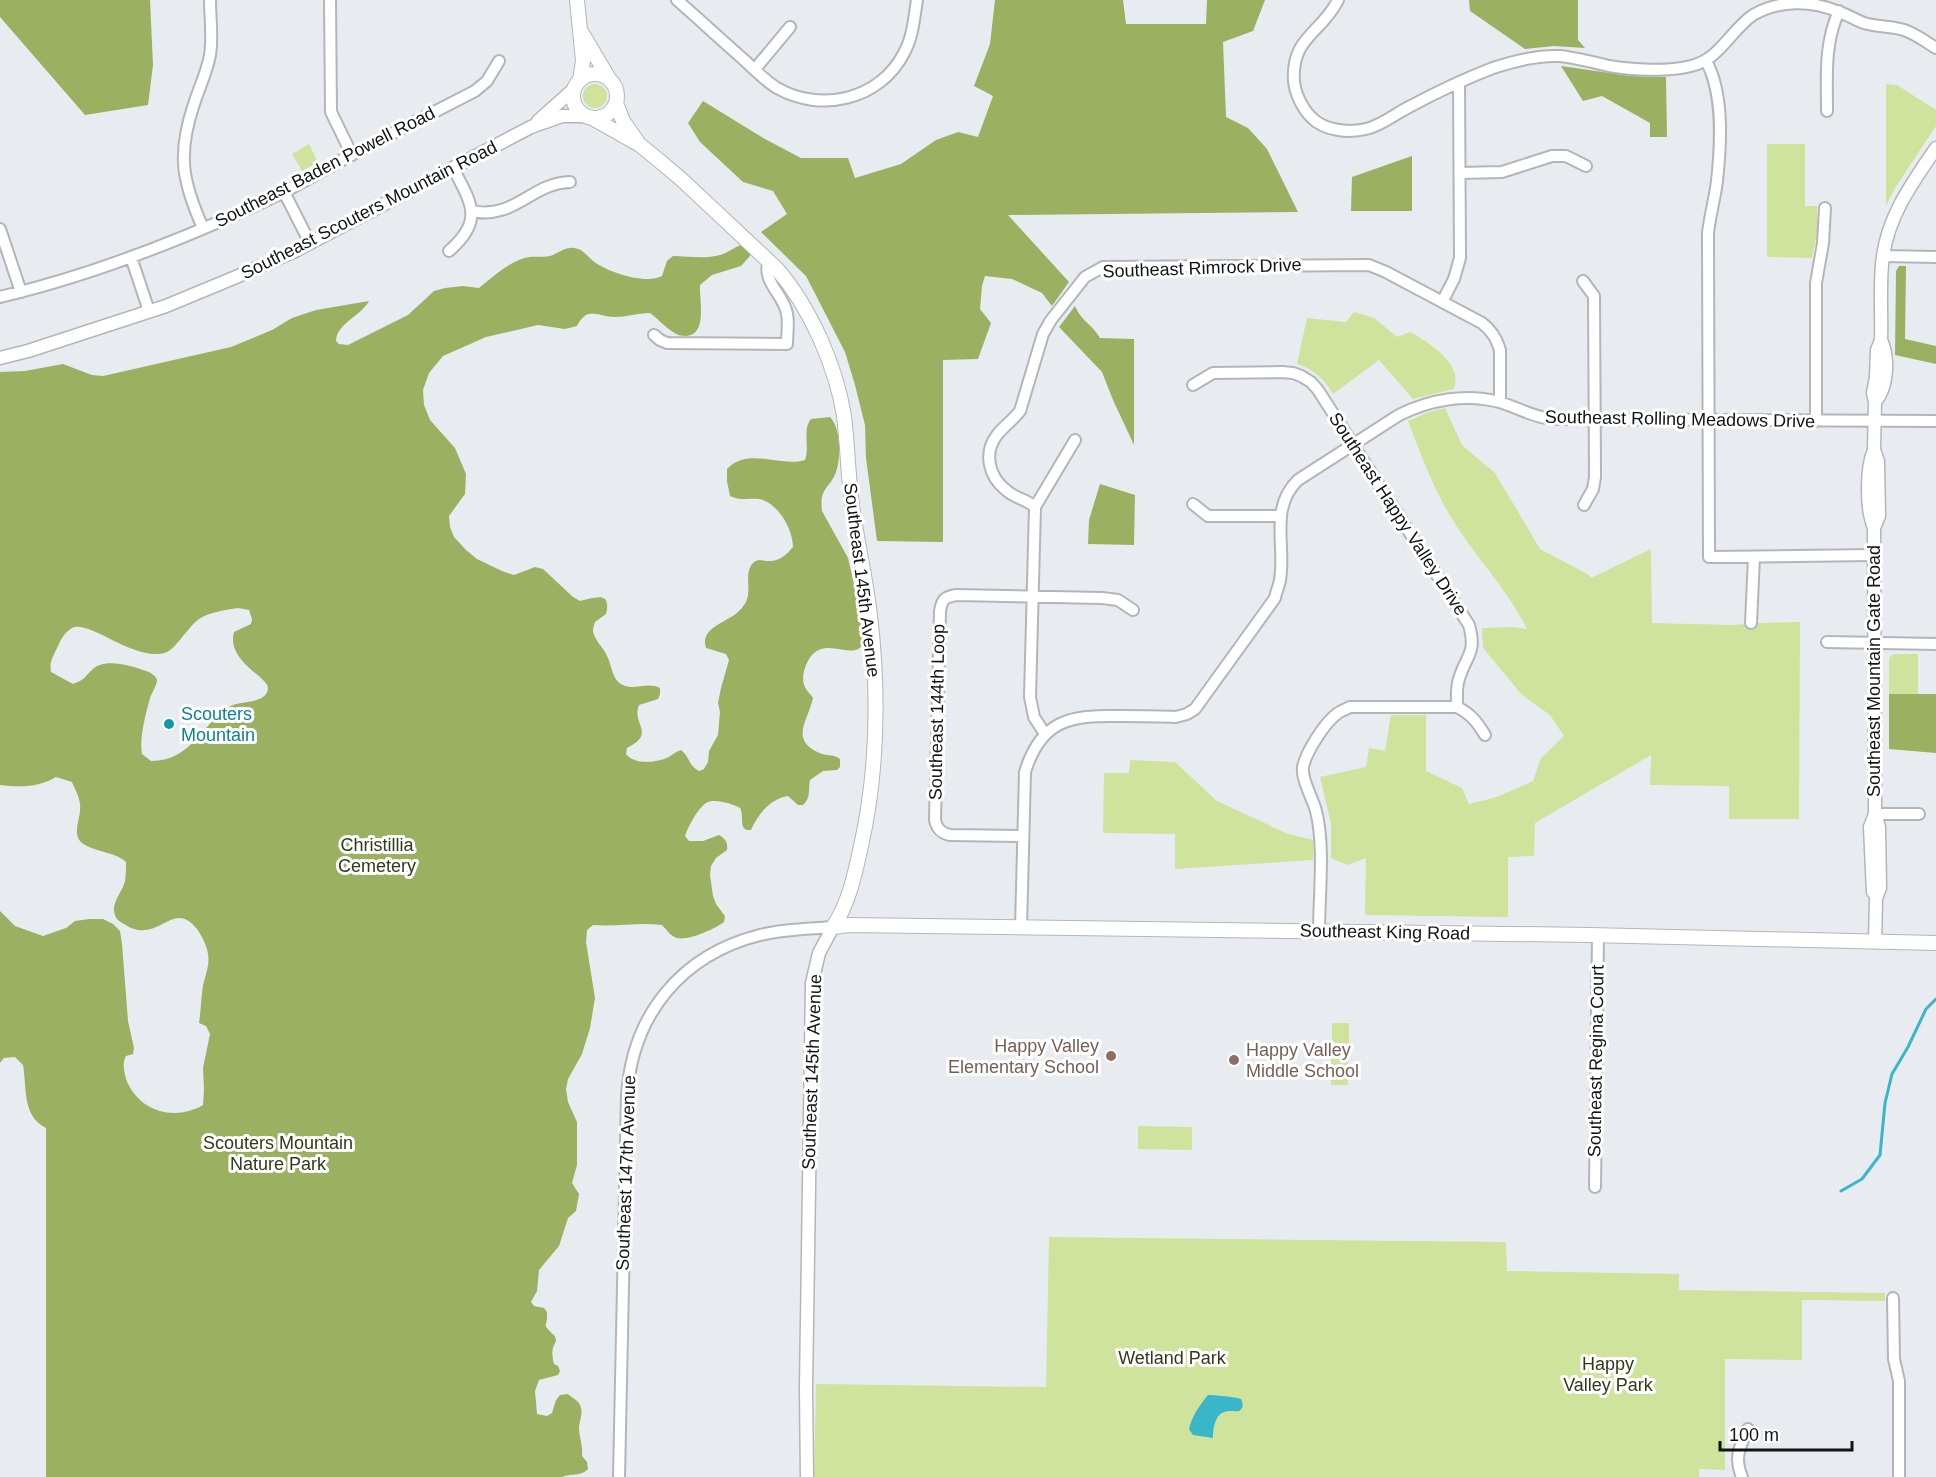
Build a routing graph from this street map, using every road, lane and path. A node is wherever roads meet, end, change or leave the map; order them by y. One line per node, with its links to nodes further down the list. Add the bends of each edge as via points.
1 (210, 0): 31 (street, via 210,57 190,113 183,150 187,185)
2 (330, 0): 23 (street, via 331,112)
3 (577, 0): 9 (main road)
4 (677, 0): 13 (street)
5 (917, 0): 13 (street, via 912,34 897,65 861,93 832,101 796,97 776,87)
6 (1338, 0): 15 (street, via 1301,46 1293,67 1294,89 1320,124 1351,132 1369,128)
7 (1839, 11): 10 (street, via 1867,24 1905,30); 11 (street, via 1811,2 1778,3 1754,14); 18 (street, via 1828,49)
8 (790, 27): 13 (street)
9 (580, 29): 14 (main road); 16 (main road, via 583,62)
10 (1936, 48)
11 (1706, 61): 15 (street, via 1673,69 1644,69 1558,56 1533,58 1507,63); 49 (street, via 1719,97 1717,182 1708,232)
12 (499, 62): 23 (street, Southeast Baden Powell Road, via 475,91)
13 (755, 69)
14 (608, 77): 16 (main road, via 593,74); 17 (main road, Southeast 145th Avenue, via 616,87)
15 (1459, 82): 26 (street)
16 (577, 84): 19 (main road, via 573,95 576,106); 20 (street, Southeast Scouters Mountain Road)
17 (616, 103): 19 (main road, via 606,115); 21 (main road, Southeast 145th Avenue, via 622,121)
18 (1827, 111)
19 (589, 117): 20 (street, Southeast Scouters Mountain Road, via 562,116); 21 (main road, Southeast 145th Avenue)
20 (531, 127): 25 (street, Southeast Scouters Mountain Road)
21 (640, 145): 38 (main road, Southeast 145th Avenue)
22 (1936, 148): 35 (street, Southeast Mountain Gate Road, via 1898,207)
23 (352, 154): 28 (street, Southeast Baden Powell Road)
24 (1586, 166): 26 (street, via 1566,156 1552,156 1502,172)
25 (453, 168): 30 (street); 33 (street, Southeast Scouters Mountain Road)
26 (1460, 173): 42 (street, via 1460,258)
27 (570, 182): 30 (street, via 555,183 502,211)
28 (284, 192): 31 (street, Southeast Baden Powell Road); 33 (street)
29 (1825, 208): 50 (street, via 1816,283)
30 (471, 211): 34 (street, via 467,234)
31 (203, 228): 36 (street, Southeast Baden Powell Road)
32 (0, 229): 40 (street)
33 (310, 243): 43 (street, Southeast Scouters Mountain Road)
34 (449, 250)
35 (1883, 256): 37 (street); 51 (street, Southeast Mountain Gate Road, via 1881,340 1886,350 1882,394 1875,402)
36 (131, 257): 40 (street, Southeast Baden Powell Road); 43 (street)
37 (1936, 257)
38 (769, 260): 44 (street, via 766,274 787,314 787,344 667,343); 73 (main road, Southeast 145th Avenue, via 802,305 836,382 872,635 876,724 871,789 856,866 842,913)
39 (1583, 281): 48 (street, via 1594,296)
40 (21, 292): 41 (street, Southeast Baden Powell Road)
41 (0, 297)
42 (1442, 302): 47 (street, Southeast Rimrock Drive, via 1482,323 1495,336 1500,350); 57 (street, Southeast Rimrock Drive, via 1386,272 1360,265 1103,267 1094,271 1078,285 1043,333 1020,411 992,446 990,470 997,482)
43 (149, 311): 45 (street, Southeast Scouters Mountain Road)
44 (654, 335)
45 (0, 358)
46 (1192, 385): 54 (street, Southeast Happy Valley Drive, via 1213,373 1293,373 1318,390)
47 (1500, 402): 48 (street, Southeast Rolling Meadows Drive, via 1538,418); 54 (street, Southeast Rolling Meadows Drive, via 1451,399 1414,407)
48 (1595, 420): 49 (street, Southeast Rolling Meadows Drive); 56 (street, via 1595,477)
49 (1709, 421): 50 (street, Southeast Rolling Meadows Drive); 60 (street, via 1709,557)
50 (1816, 421): 51 (street, Southeast Rolling Meadows Drive)
51 (1874, 421): 52 (street, Southeast Rolling Meadows Drive); 59 (street, Southeast Mountain Gate Road, via 1874,450 1869,460)
52 (1936, 422)
53 (1075, 440): 57 (street)
54 (1353, 444): 58 (street, Southeast Rolling Meadows Drive, via 1298,480 1285,496); 67 (street, Southeast Happy Valley Drive, via 1469,625 1473,647 1458,681)
55 (1193, 504): 58 (street, via 1208,516)
56 (1584, 506)
57 (1035, 507): 61 (street)
58 (1281, 516): 68 (street, Southeast Rolling Meadows Drive, via 1280,579 1275,598 1195,709 1176,717 1083,716 1061,723)
59 (1874, 555): 60 (street); 65 (street, Southeast Mountain Gate Road)
60 (1754, 557): 63 (street)
61 (1032, 596): 62 (street, via 1118,600); 68 (street, via 1031,707); 72 (street, Southeast 144th Loop, via 947,596 940,611 937,827 950,835)
62 (1133, 610)
63 (1751, 623)
64 (1827, 642): 65 (street)
65 (1874, 644): 66 (street); 70 (street, Southeast Mountain Gate Road)
66 (1936, 644)
67 (1457, 707): 69 (street, via 1468,712); 75 (street, via 1350,707 1336,714 1316,740 1303,768 1319,823)
68 (1045, 734): 72 (street, Southeast Rolling Meadows Drive, via 1025,772)
69 (1485, 735)
70 (1875, 814): 71 (street); 77 (street, Southeast Mountain Gate Road, via 1870,827)
71 (1919, 814)
72 (1023, 836): 74 (street, Southeast Rolling Meadows Drive)
73 (833, 927): 74 (main road, Southeast King Road); 82 (street, Southeast 147th Avenue, via 760,935 709,956 676,981 661,999 635,1045 627,1096); 83 (street, Southeast 145th Avenue, via 819,953 812,983)
74 (1021, 927): 75 (main road, Southeast King Road)
75 (1319, 931): 76 (main road, Southeast King Road)
76 (1598, 936): 77 (main road, Southeast King Road); 79 (street, Southeast Regina Court)
77 (1875, 942): 78 (main road, Southeast King Road)
78 (1936, 943)
79 (1595, 1187)
80 (1893, 1298): 85 (street, via 1894,1359 1899,1381)
81 (1748, 1429): 84 (street, via 1738,1448)
82 (620, 1477)
83 (807, 1477)
84 (1742, 1477)
85 (1899, 1477)

